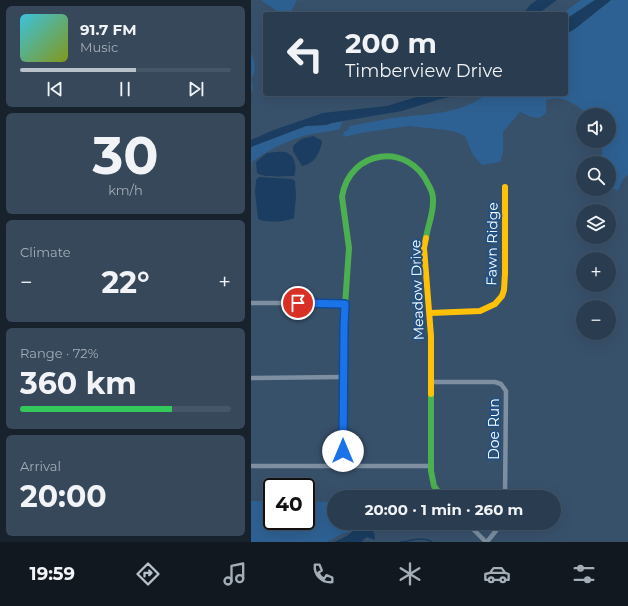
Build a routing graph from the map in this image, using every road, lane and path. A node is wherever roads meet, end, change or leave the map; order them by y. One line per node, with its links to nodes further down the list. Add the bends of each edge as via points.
1 (505, 187): 4 (street, Fawn Ridge, via 505,273 502,296 495,304 480,311)
2 (251, 303): 3 (street)
3 (345, 304): 4 (street, Meadow Drive, via 349,246 342,209 343,187 353,171 363,163 375,158 392,157 408,161 419,169 432,191 433,205 424,248); 5 (street, Meadow Drive)
4 (430, 313): 7 (street, Meadow Drive)
5 (343, 377): 6 (street); 9 (street, Meadow Drive)
6 (251, 378)
7 (431, 382): 10 (street, Meadow Drive); 12 (street, Doe Run, via 495,382 504,387)
8 (251, 466): 9 (street)
9 (343, 466): 10 (street)
10 (431, 466): 11 (street, Meadow Drive, via 433,482)
11 (438, 490)
12 (505, 490)
13 (474, 530): 15 (street)
14 (496, 530): 15 (street)
15 (487, 542)

